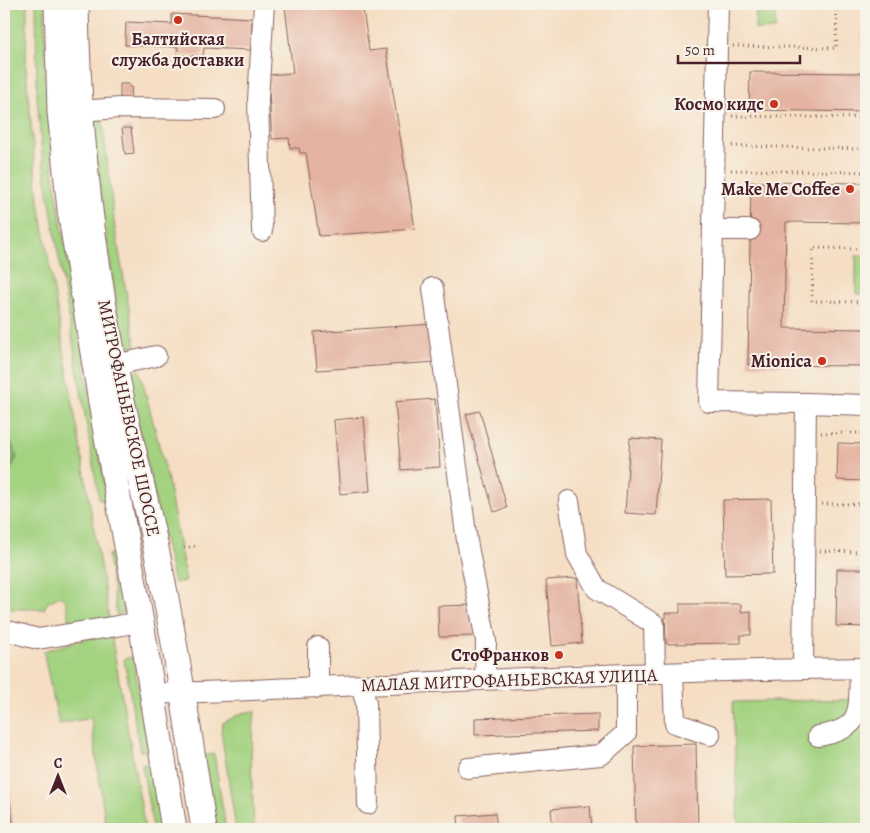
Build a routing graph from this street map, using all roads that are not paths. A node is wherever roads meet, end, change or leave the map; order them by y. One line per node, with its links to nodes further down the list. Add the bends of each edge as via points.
1 (57, 4): 17 (main road, МИТРОФАНЬЕВСКОЕ ШОССЕ, via 60,112 70,210)
2 (76, 4): 7 (main road, МИТРОФАНЬЕВСКОЕ ШОССЕ)
3 (255, 4): 4 (street)
4 (264, 4): 10 (street, via 258,100)
5 (718, 4): 8 (street)
6 (215, 109): 7 (street)
7 (79, 111): 13 (main road, МИТРОФАНЬЕВСКОЕ ШОССЕ, via 91,224)
8 (714, 230): 9 (street); 14 (street, via 709,402)
9 (750, 230)
10 (262, 231)
11 (433, 288): 24 (street, via 467,541 486,641)
12 (156, 356): 13 (street)
13 (115, 365): 27 (main road, МИТРОФАНЬЕВСКОЕ ШОССЕ, via 160,566)
14 (806, 404): 15 (street); 21 (street)
15 (866, 406)
16 (569, 501): 22 (street, via 577,554 597,589 654,624)
17 (141, 622): 18 (street, via 38,639); 28 (main road, МИТРОФАНЬЕВСКОЕ ШОССЕ)
18 (4, 630)
19 (318, 647): 26 (street)
20 (863, 668): 21 (street, МАЛАЯ МИТРОФАНЬЕВСКАЯ УЛИЦА); 30 (street, via 858,713 851,725 833,734)
21 (803, 669): 22 (street, МАЛАЯ МИТРОФАНЬЕВСКАЯ УЛИЦА)
22 (664, 674): 23 (street, МАЛАЯ МИТРОФАНЬЕВСКАЯ УЛИЦА); 29 (street, via 675,723)
23 (626, 675): 24 (street, МАЛАЯ МИТРОФАНЬЕВСКАЯ УЛИЦА); 31 (street, via 626,734 601,755)
24 (485, 679): 25 (street, МАЛАЯ МИТРОФАНЬЕВСКАЯ УЛИЦА)
25 (361, 686): 26 (street, МАЛАЯ МИТРОФАНЬЕВСКАЯ УЛИЦА); 32 (street, via 366,703)
26 (318, 688): 27 (street, МАЛАЯ МИТРОФАНЬЕВСКАЯ УЛИЦА)
27 (182, 693): 28 (street, МАЛАЯ МИТРОФАНЬЕВСКАЯ УЛИЦА); 34 (main road, МИТРОФАНЬЕВСКОЕ ШОССЕ)
28 (152, 694): 33 (main road, МИТРОФАНЬЕВСКОЕ ШОССЕ)
29 (710, 735)
30 (818, 736)
31 (468, 768)
32 (368, 804)
33 (174, 829)
34 (204, 829)

